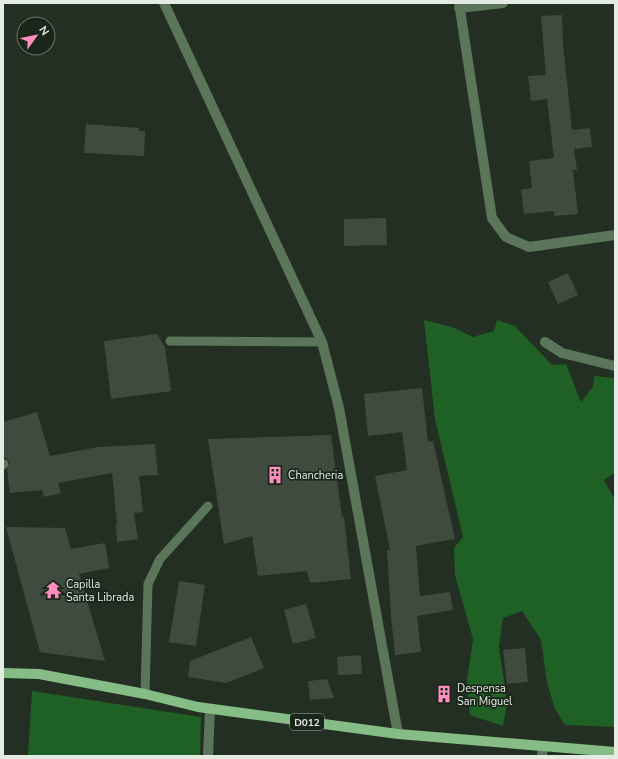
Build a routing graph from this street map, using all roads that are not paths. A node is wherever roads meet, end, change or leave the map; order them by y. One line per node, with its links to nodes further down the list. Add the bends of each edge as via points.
1 (164, 3): 6 (street)
2 (503, 3): 3 (street)
3 (459, 6): 4 (street, via 492,218 506,238 529,247)
4 (615, 235)
5 (170, 341): 6 (lane)
6 (322, 342): 13 (street, via 340,408)
7 (545, 342): 8 (street, via 562,353)
8 (615, 366)
9 (208, 506): 11 (lane, via 160,559 148,584)
10 (3, 673): 11 (main road, D012, via 39,674)
11 (145, 694): 12 (main road, D012)
12 (210, 709): 13 (main road, D012); 16 (street)
13 (398, 734): 14 (main road, D012)
14 (543, 751): 15 (main road, D012)
15 (615, 752)
16 (208, 756)

